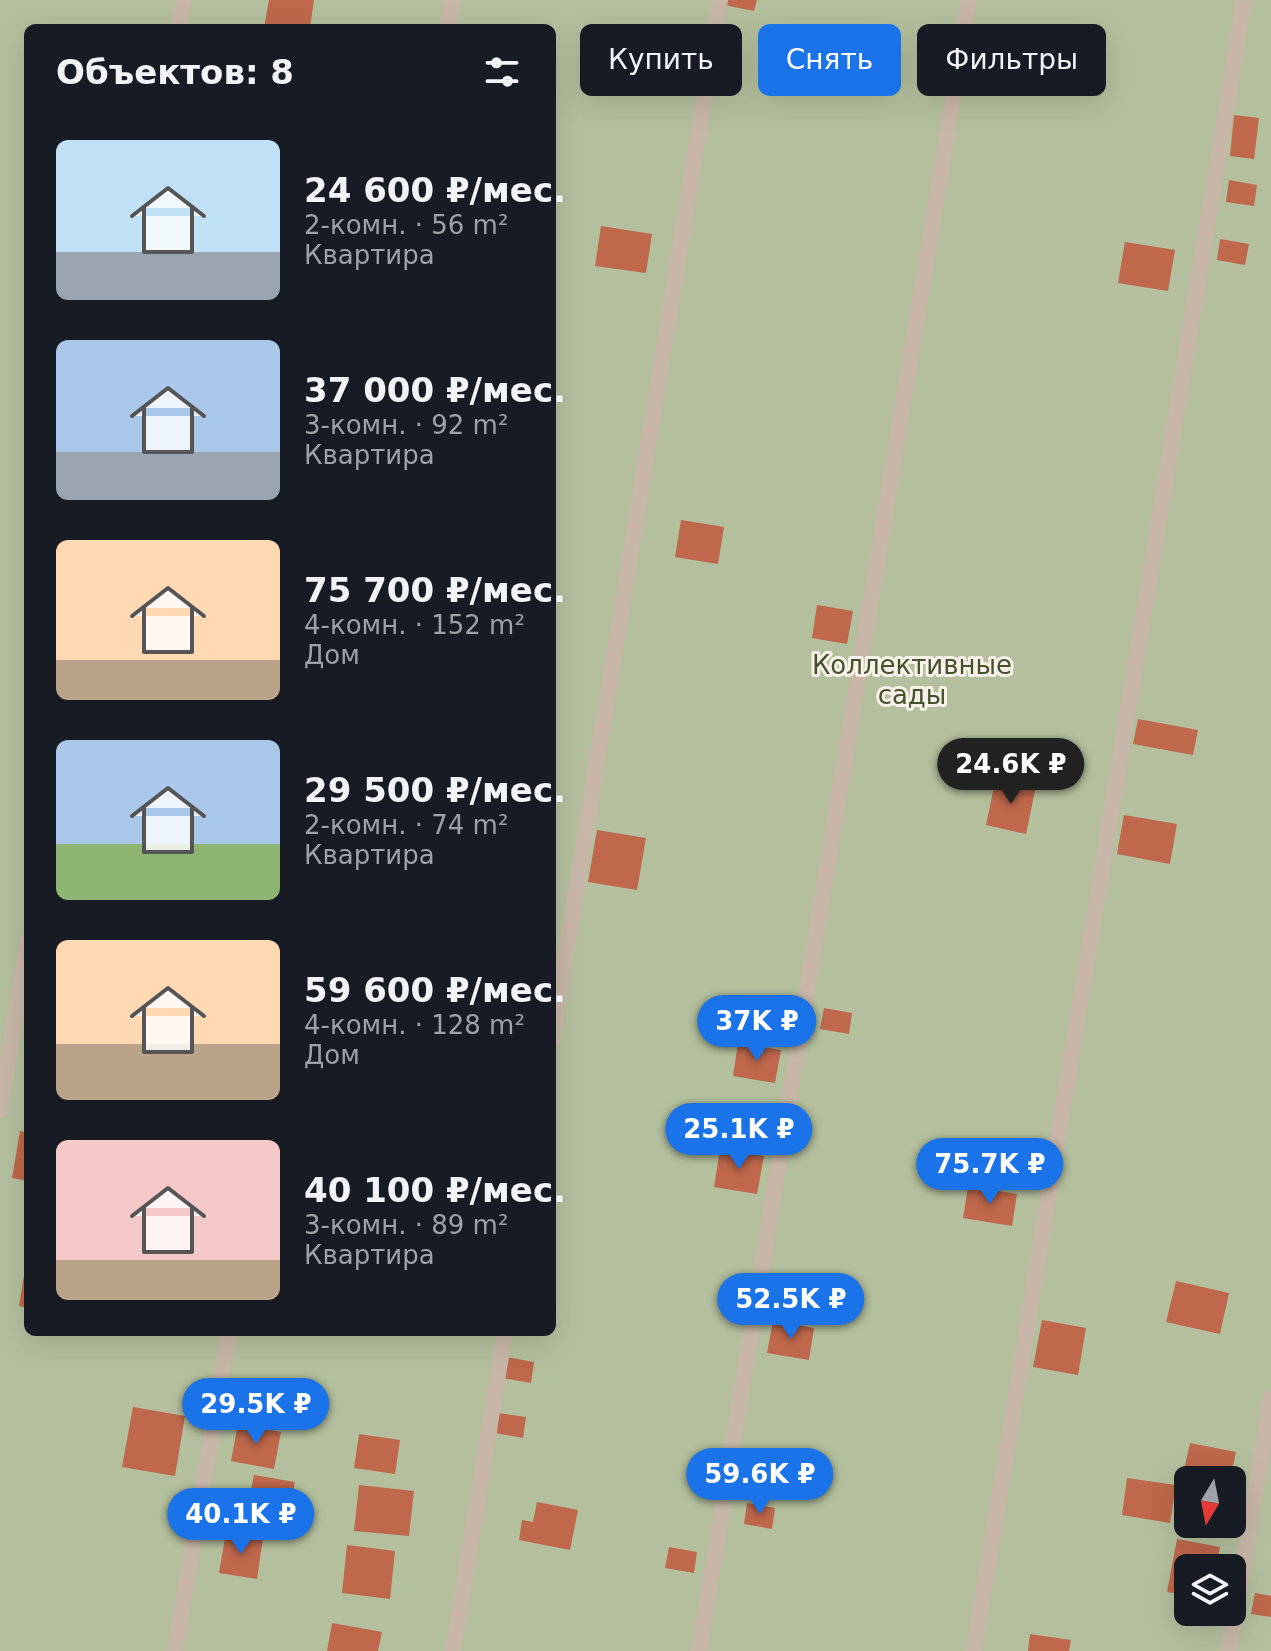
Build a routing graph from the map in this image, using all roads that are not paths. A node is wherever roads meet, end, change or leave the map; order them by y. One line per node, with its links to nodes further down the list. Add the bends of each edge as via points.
1 (184, 0): 6 (lane)
2 (452, 0): 7 (lane)
3 (720, 0): 9 (lane)
4 (969, 0): 16 (lane)
5 (1244, 0): 17 (lane)
6 (180, 24)
7 (449, 24)
8 (24, 964): 10 (lane)
9 (556, 1015)
10 (0, 1110)
11 (228, 1336): 14 (lane)
12 (504, 1336): 15 (lane)
13 (1271, 1398): 18 (lane)
14 (175, 1651)
15 (453, 1651)
16 (699, 1651)
17 (974, 1651)
18 (1229, 1651)

